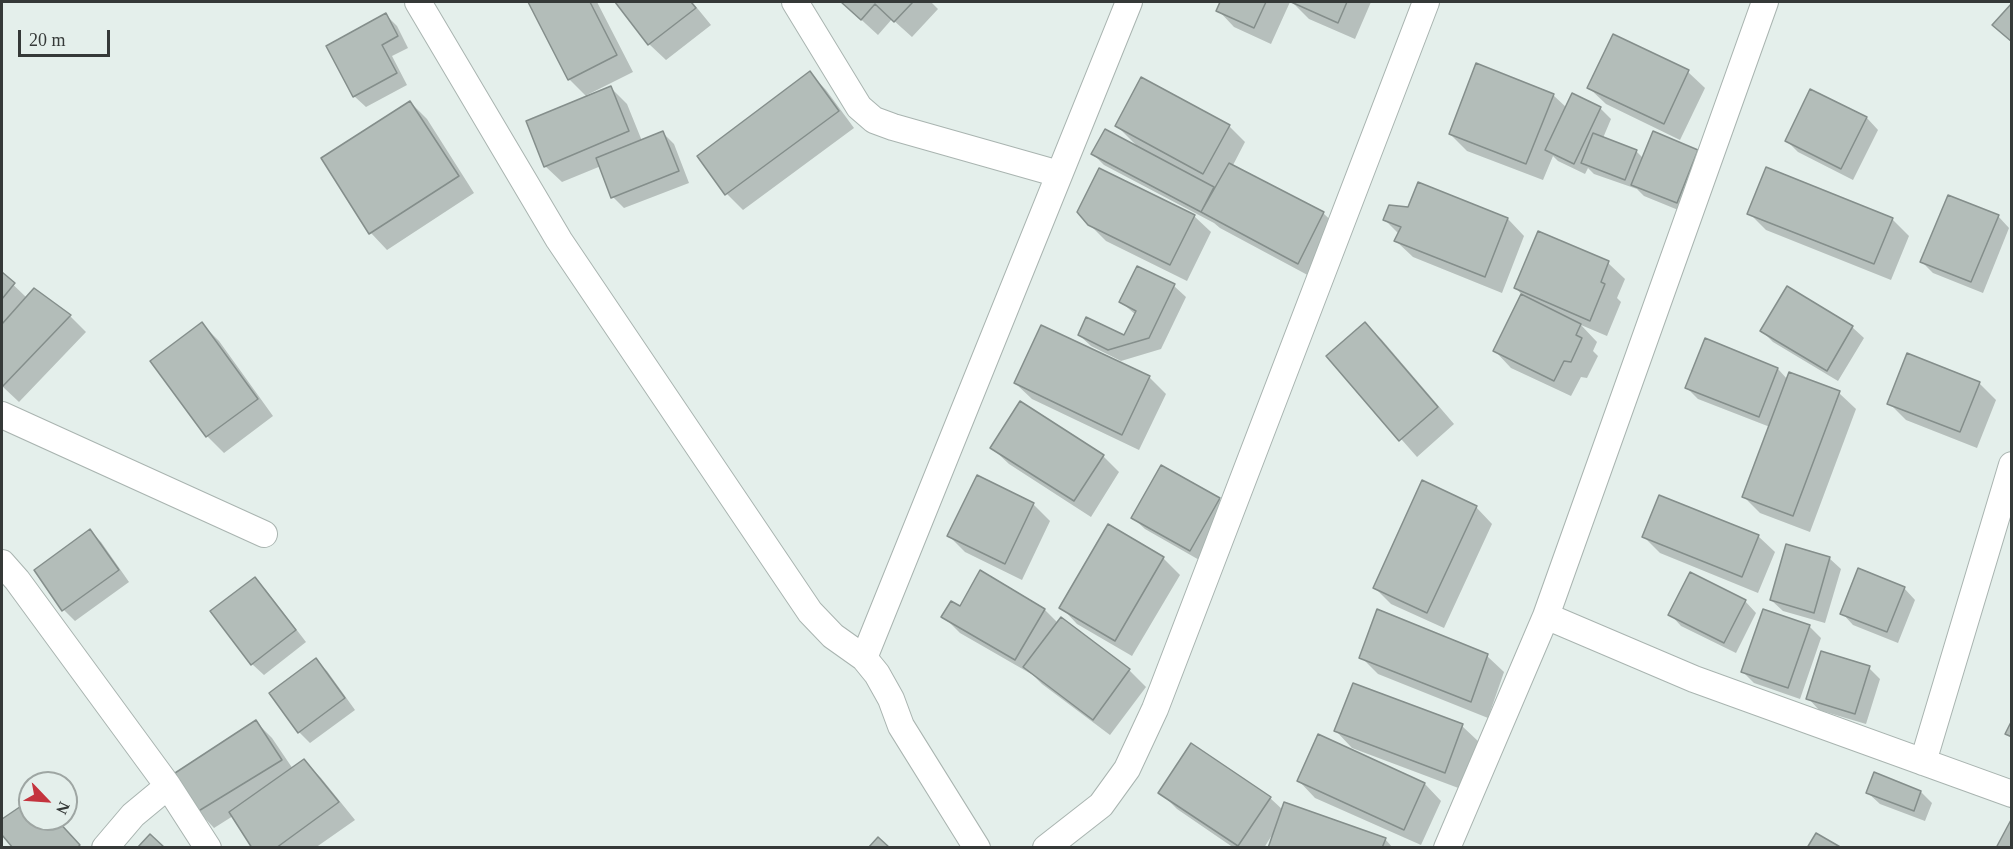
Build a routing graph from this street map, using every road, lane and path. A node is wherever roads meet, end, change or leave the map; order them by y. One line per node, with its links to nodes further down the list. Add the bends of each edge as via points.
1 (418, 2): 12 (street, via 559,240 810,612 832,636)
2 (795, 2): 6 (street, via 859,107 874,120)
3 (1129, 2): 6 (street)
4 (1426, 2): 19 (street, via 1155,709 1127,769 1101,805)
5 (1765, 2): 11 (street)
6 (1059, 174): 12 (street)
7 (2, 415): 9 (street)
8 (2012, 465): 13 (street)
9 (264, 534)
10 (2, 562): 14 (street)
11 (1546, 616): 13 (street, via 1694,679); 20 (street)
12 (864, 658): 18 (street)
13 (1923, 762): 15 (street)
14 (168, 786): 16 (street, via 133,815); 17 (street)
15 (2012, 794)
16 (105, 848)
17 (208, 848)
18 (977, 848)
19 (1046, 848)
20 (1447, 848)

